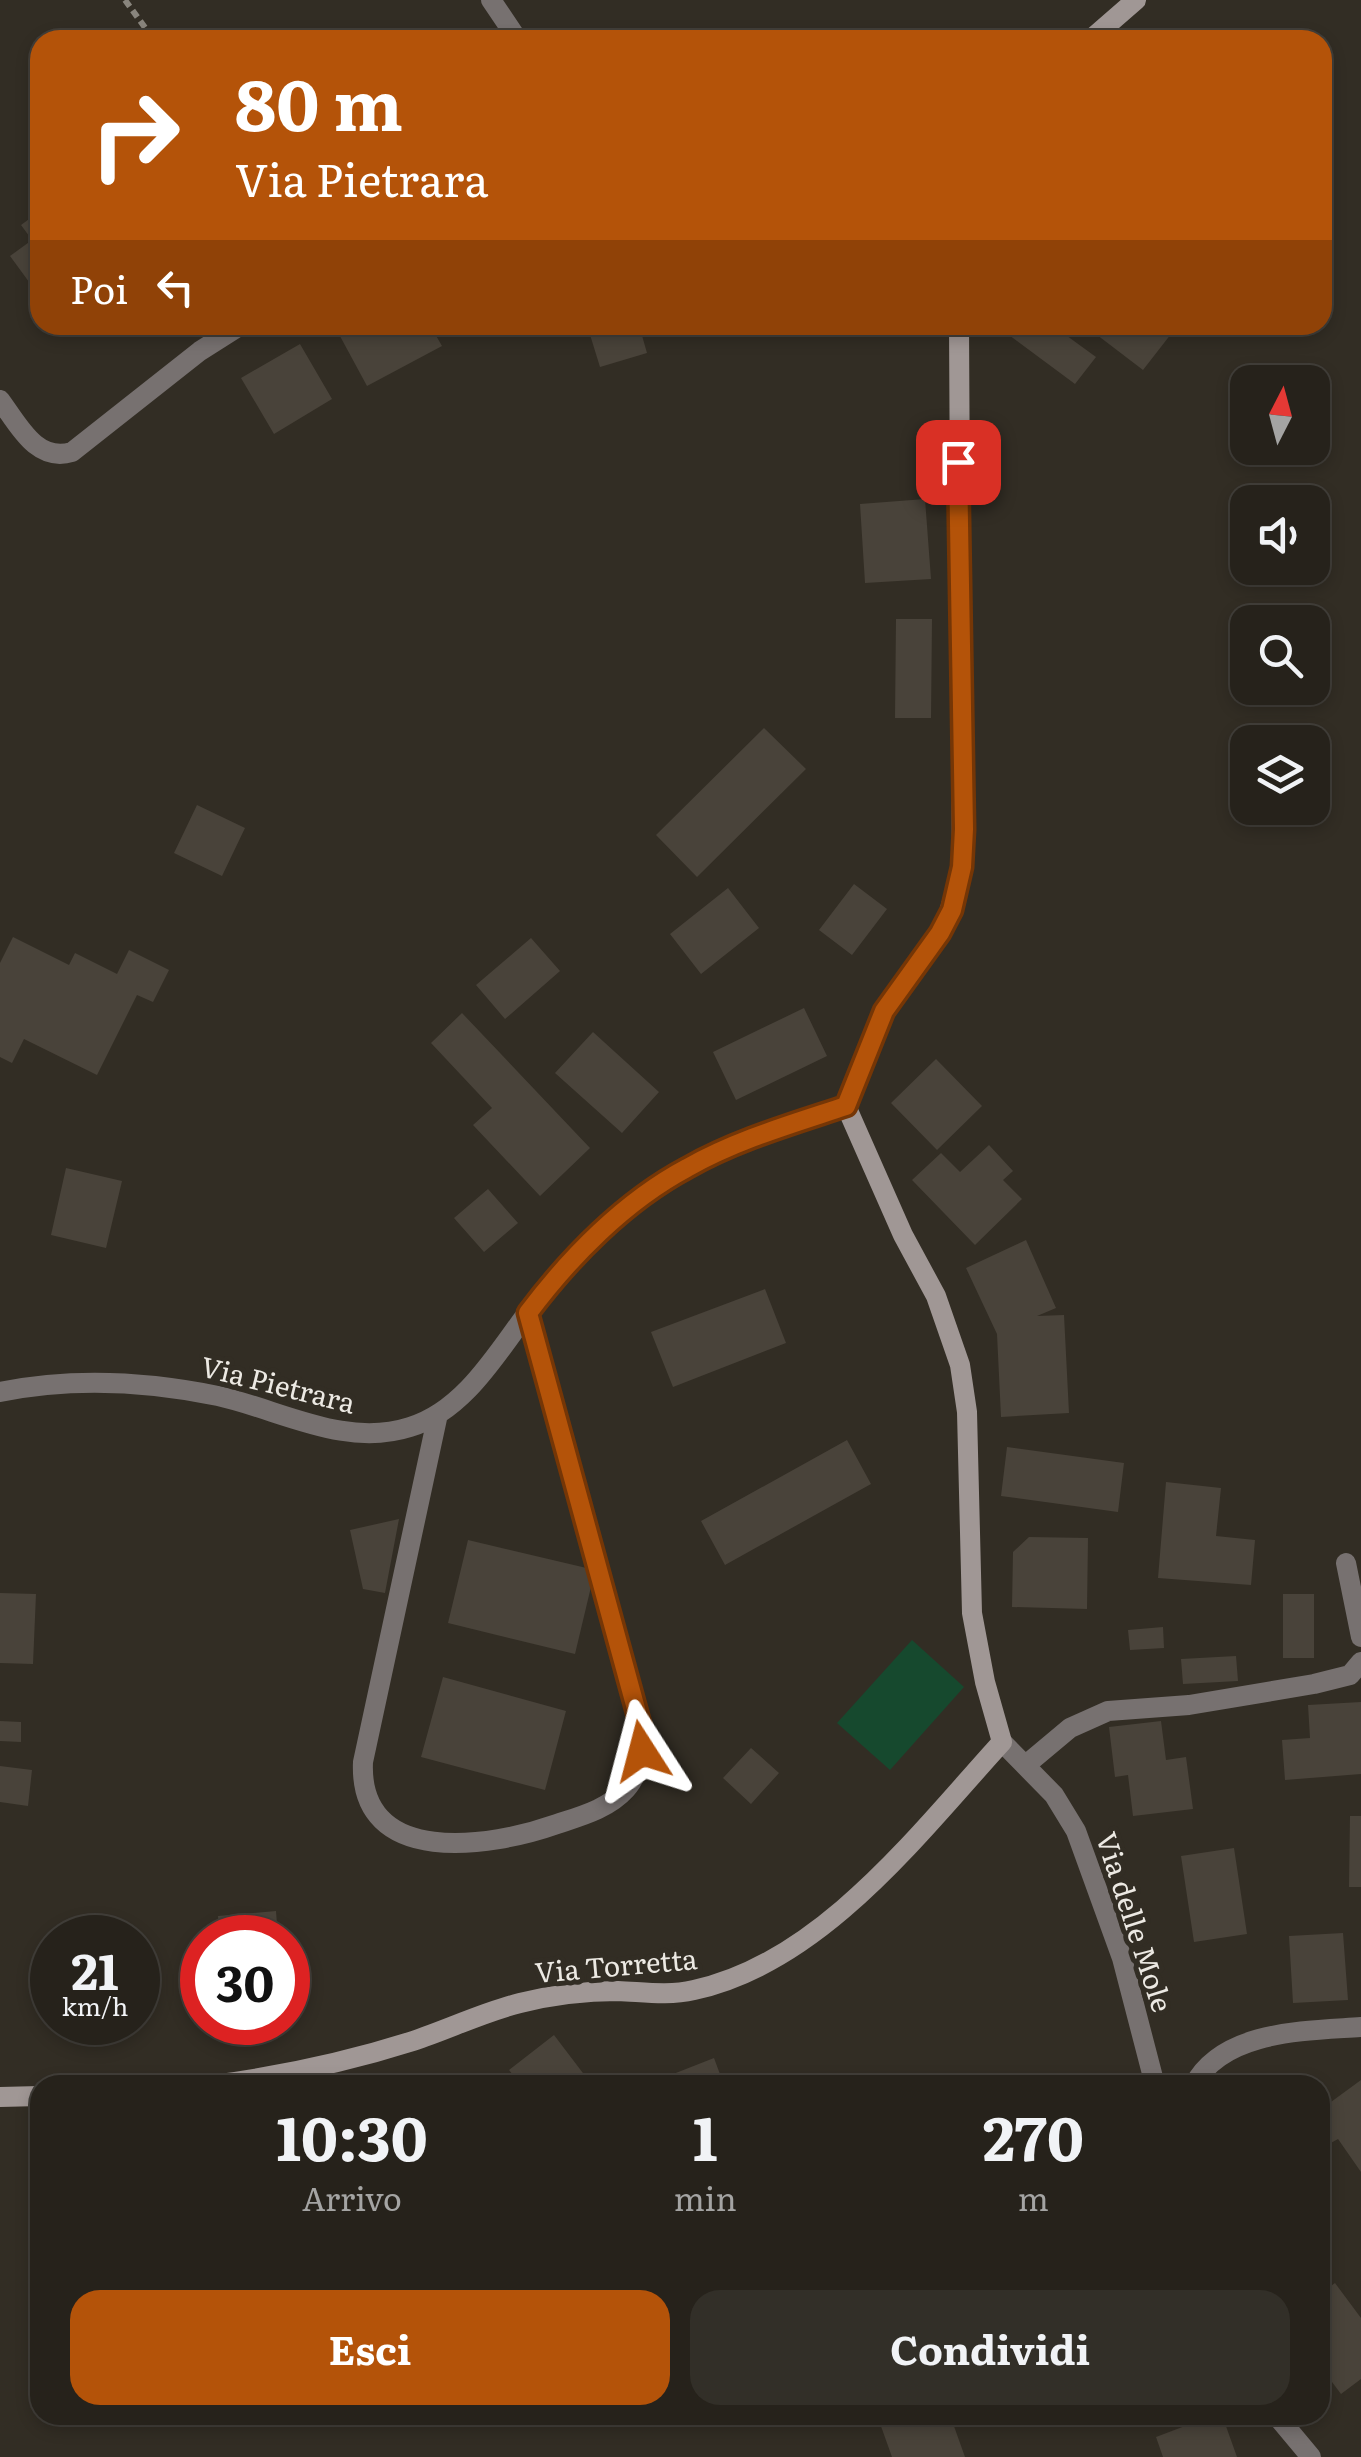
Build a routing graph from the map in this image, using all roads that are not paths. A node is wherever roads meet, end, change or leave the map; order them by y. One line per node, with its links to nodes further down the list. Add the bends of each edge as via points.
1 (490, 0): 3 (street)
2 (1136, 0): 4 (street)
3 (511, 30)
4 (1102, 30)
5 (225, 335): 7 (street, via 64,454 34,445)
6 (959, 335): 8 (street, via 962,867 946,923 884,1011)
7 (0, 400)
8 (846, 1106): 9 (street, Via Pietrara, via 674,1175 594,1238); 15 (street, via 936,1296 960,1365 972,1613)
9 (528, 1313): 11 (street, Via Pietrara); 11 (street, via 643,1739 634,1777 604,1806 484,1844 428,1842 397,1830 372,1809 362,1780)
10 (0, 1392): 11 (street, Via Pietrara, via 78,1382 172,1387 370,1434 412,1427)
11 (438, 1414)
12 (1346, 1564): 13 (street)
13 (1361, 1637)
14 (1361, 1662): 16 (street, via 1350,1674 1314,1684 1108,1711 1070,1728)
15 (1002, 1742): 16 (street, Via delle Mole); 18 (street, Via Torretta, via 840,1911 743,1974 683,1992 537,1999 330,2065)
16 (1027, 1764): 19 (street, Via delle Mole, via 1070,1817 1096,1878)
17 (1361, 2027): 20 (street, via 1246,2043)
18 (272, 2075)
19 (1152, 2075)
20 (1201, 2075)
21 (0, 2096): 22 (street)
22 (30, 2096)
23 (1284, 2425): 24 (street)
24 (1310, 2457)

